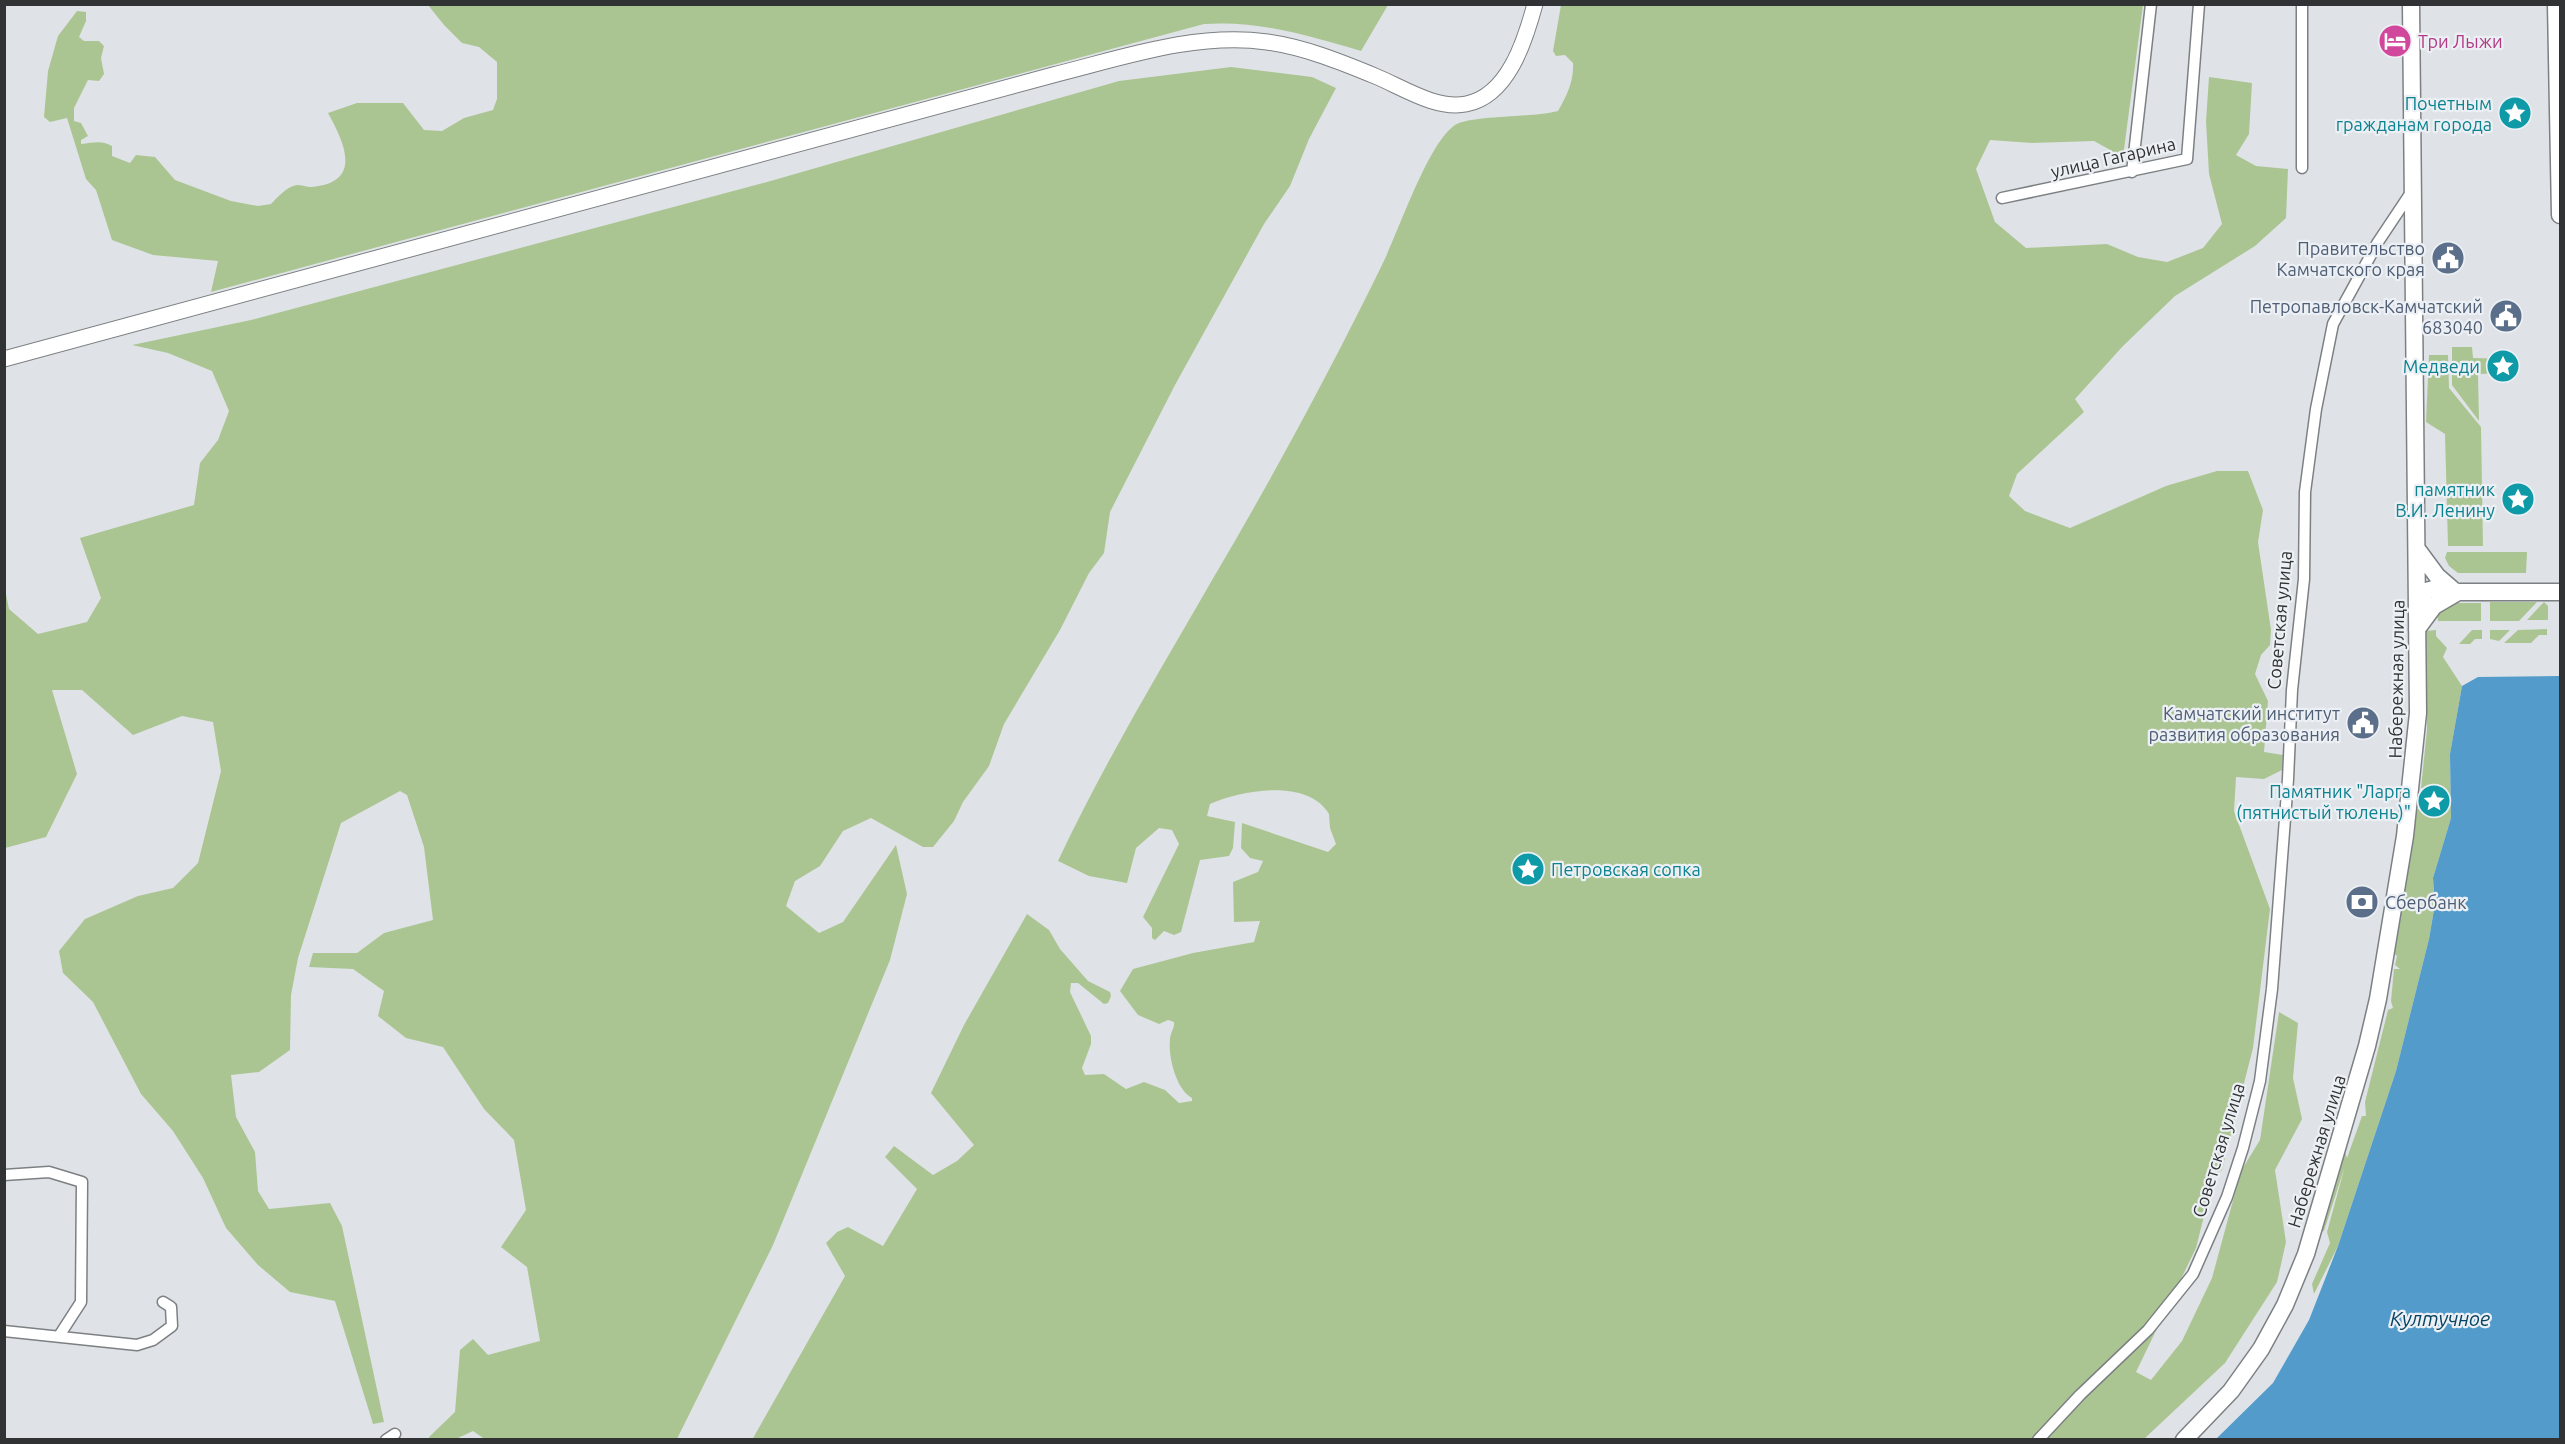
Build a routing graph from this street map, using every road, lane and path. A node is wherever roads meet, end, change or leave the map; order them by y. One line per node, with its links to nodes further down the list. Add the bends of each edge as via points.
1 (1535, 4): 12 (street, via 1522,45 1504,78 1484,96 1467,104 1436,101 1347,65 1281,44 1210,40 1053,75)
2 (2151, 4): 8 (street)
3 (2199, 4): 8 (street, улица Гагарина, via 2187,159)
4 (2302, 4): 7 (street)
5 (2411, 4): 9 (main road)
6 (2556, 4): 11 (main road)
7 (2302, 168)
8 (2133, 172): 10 (street, улица Гагарина)
9 (2413, 191): 13 (main road, Набережная улица); 22 (street, Советская улица, via 2378,242 2333,324 2316,409 2305,492 2304,579 2292,690 2272,989 2260,1081 2243,1148 2193,1274 2148,1330)
10 (2002, 198)
11 (2560, 214)
12 (4, 359)
13 (2417, 549): 14 (main road, via 2437,576); 16 (main road, Набережная улица)
14 (2458, 592): 15 (main road); 16 (main road, via 2431,588); 17 (main road, via 2434,606)
15 (2560, 592)
16 (2417, 609): 17 (main road, Набережная улица)
17 (2417, 629): 23 (main road, Набережная улица, via 2416,742 2405,836 2378,999 2344,1130 2312,1236 2275,1325 2231,1391)
18 (4, 1175): 21 (street, via 49,1172 82,1182 81,1302)
19 (164, 1302): 21 (street, via 171,1307 172,1326 153,1340 133,1344)
20 (4, 1331): 21 (street)
21 (58, 1336)
22 (2038, 1440)
23 (2184, 1440)

